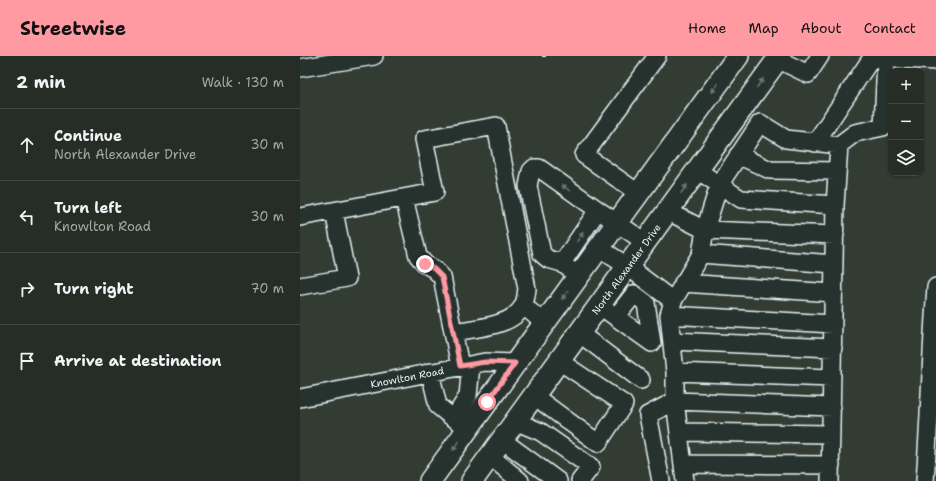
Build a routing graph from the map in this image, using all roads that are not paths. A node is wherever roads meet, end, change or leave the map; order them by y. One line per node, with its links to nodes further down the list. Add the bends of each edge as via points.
1 (374, 56): 8 (street)
2 (657, 56): 17 (street, via 584,155)
3 (738, 56): 17 (main road, one-way to 17)
4 (820, 56): 6 (street, via 808,74)
5 (877, 57): 7 (street); 11 (street); 12 (street, via 883,127 855,133)
6 (778, 58): 9 (main road, North Alexander Drive, one-way to 6)
7 (936, 61)
8 (300, 68)
9 (741, 110): 10 (street); 14 (main road, North Alexander Drive)
10 (760, 123): 11 (street, via 786,139); 13 (street)
11 (815, 143): 12 (street)
12 (839, 145): 15 (street)
13 (738, 155): 15 (street, via 770,170); 16 (street)
14 (697, 170): 16 (street); 22 (main road, North Alexander Drive, one-way to 14)
15 (838, 171): 19 (street)
16 (719, 185): 19 (street, via 741,199); 25 (street)
17 (638, 193): 24 (main road)
18 (404, 198): 21 (street); 39 (street, via 435,192 424,139 496,126 527,289); 44 (street, via 418,256 442,277)
19 (836, 205): 26 (street)
20 (598, 210): 24 (street); 30 (street, one-way to 20); 30 (street, one-way to 30, via 539,168 531,171 528,186 542,254 548,259)
21 (334, 211): 23 (street); 35 (street, via 347,278)
22 (668, 211): 25 (street); 27 (main road, North Alexander Drive)
23 (300, 217)
24 (616, 223): 27 (street); 28 (main road)
25 (705, 230): 26 (street); 29 (street)
26 (835, 235): 31 (street)
27 (645, 242): 32 (main road, North Alexander Drive)
28 (599, 248): 32 (street); 33 (main road)
29 (701, 254): 31 (street); 34 (street)
30 (562, 263): 33 (street)
31 (834, 264): 37 (street)
32 (627, 266): 38 (main road, North Alexander Drive); 40 (street)
33 (578, 276): 42 (main road, one-way to 42)
34 (683, 284): 37 (street); 40 (street)
35 (300, 286)
36 (936, 287): 73 (street)
37 (834, 293): 43 (street)
38 (599, 305): 41 (street); 45 (main road, North Alexander Drive)
39 (524, 306): 42 (street); 44 (street, via 510,319 499,324)
40 (671, 308): 43 (street); 46 (street)
41 (616, 317)
42 (544, 323): 49 (main road)
43 (833, 324): 47 (street)
44 (453, 332): 50 (street)
45 (579, 334): 48 (main road, North Alexander Drive); 54 (street)
46 (672, 342): 47 (street); 52 (street)
47 (833, 348): 53 (street)
48 (559, 360): 55 (main road, North Alexander Drive); 55 (street, via 624,404 598,443)
49 (515, 363): 50 (street, Knowlton Road, via 485,362); 60 (main road)
50 (466, 366): 51 (street, Knowlton Road); 60 (street, via 468,396)
51 (430, 372): 56 (street, Knowlton Road); 60 (street, via 438,406)
52 (675, 372): 53 (street); 57 (street)
53 (832, 378): 58 (street)
54 (641, 380)
55 (534, 396): 59 (main road, North Alexander Drive)
56 (300, 398)
57 (676, 401): 58 (street); 61 (street); 71 (street, via 648,415)
58 (832, 408): 62 (street)
59 (515, 421): 63 (main road, North Alexander Drive); 70 (street, via 541,432 591,467)
60 (461, 423): 66 (main road, one-way to 66)
61 (679, 432): 62 (street); 64 (street)
62 (831, 434): 65 (street)
63 (496, 448): 67 (main road, North Alexander Drive); 68 (street); 69 (street)
64 (683, 464): 65 (street); 72 (street)
65 (830, 473)
66 (430, 481)
67 (472, 481)
68 (520, 481)
69 (558, 481)
70 (580, 481)
71 (661, 481)
72 (685, 481)
73 (925, 481)

